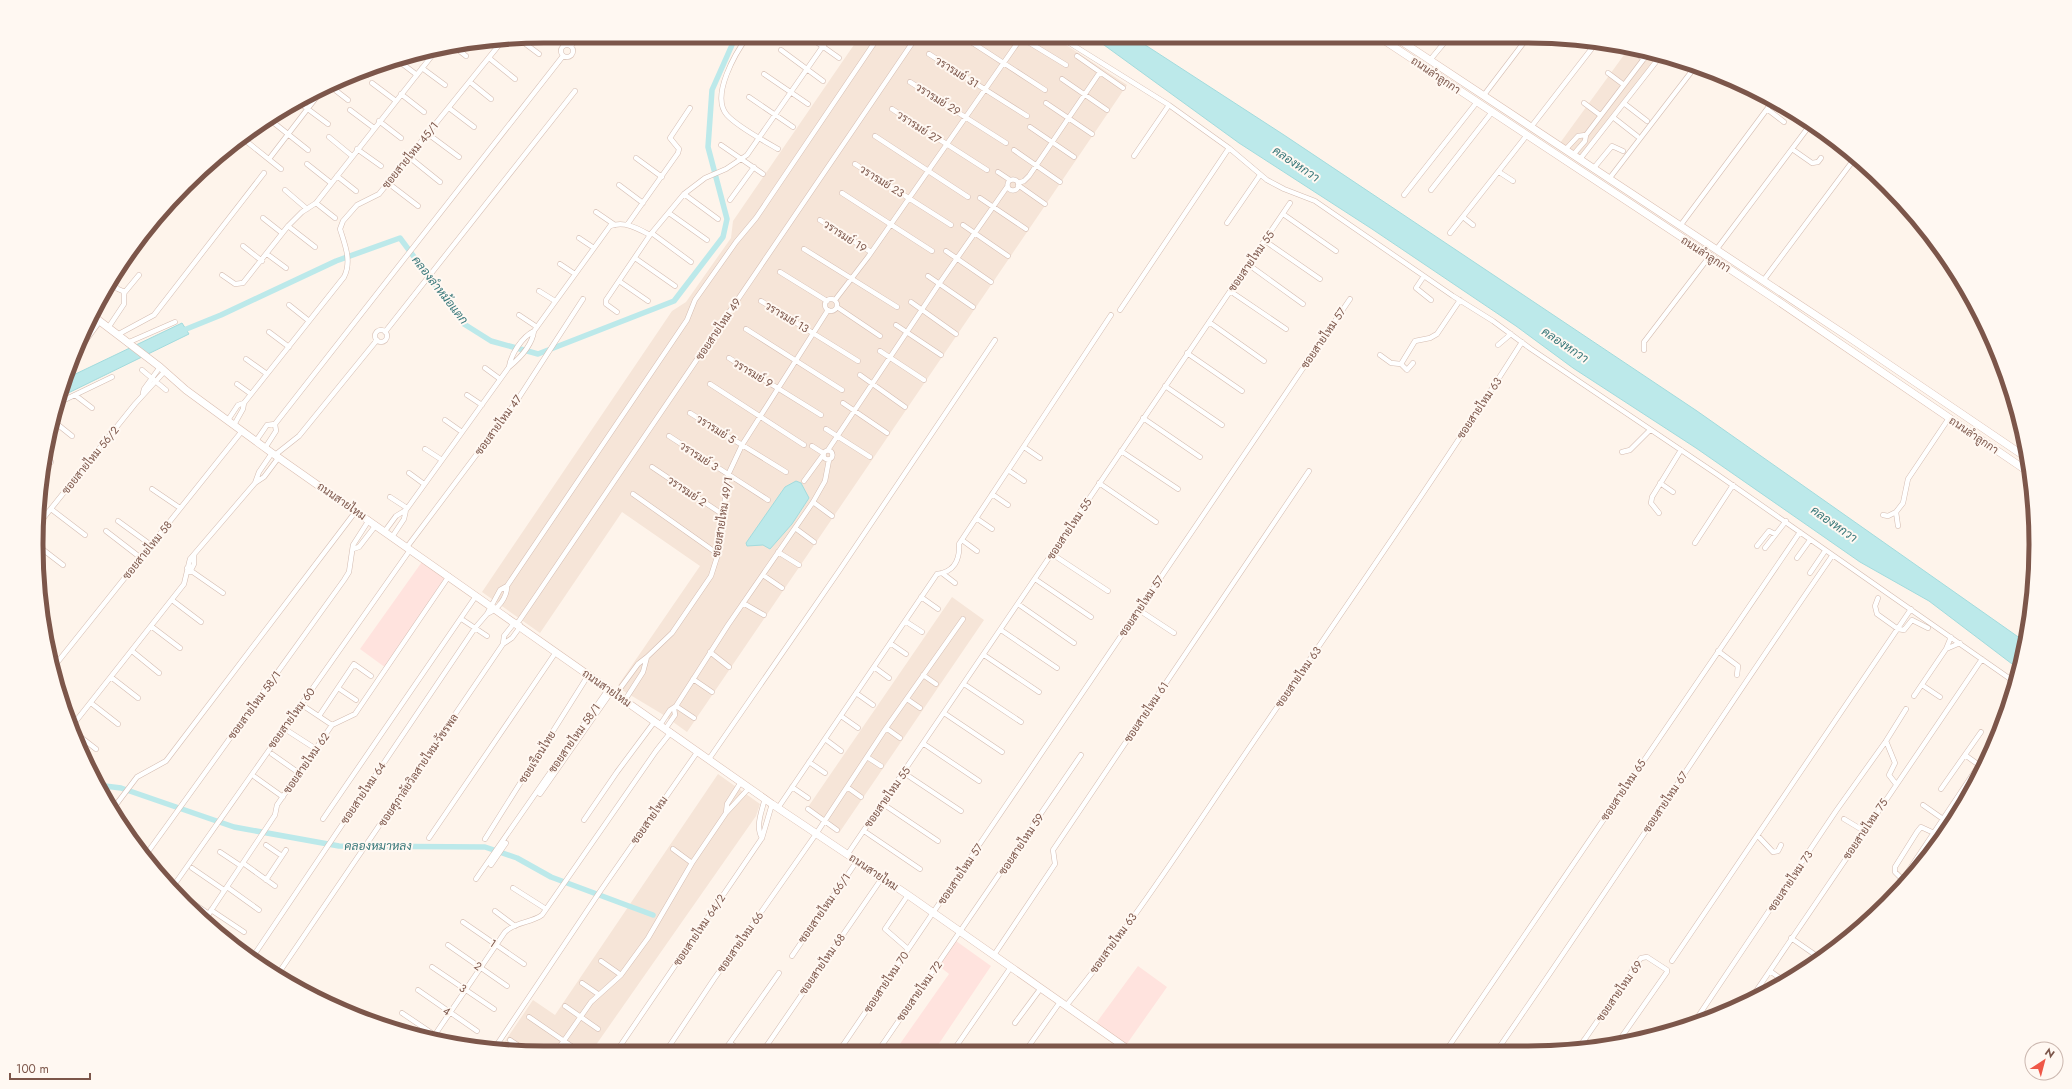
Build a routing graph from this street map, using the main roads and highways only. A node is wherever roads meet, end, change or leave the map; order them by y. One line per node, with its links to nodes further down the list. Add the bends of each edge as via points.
1 (1388, 43): 5 (main road, ถนนลำลูกกา)
2 (1404, 43): 4 (main road, ถนนลำลูกกา)
3 (97, 320): 6 (main road, ถนนสายไหม, via 265,448 749,788 908,895)
4 (2020, 453)
5 (2023, 468)
6 (1123, 1046)

